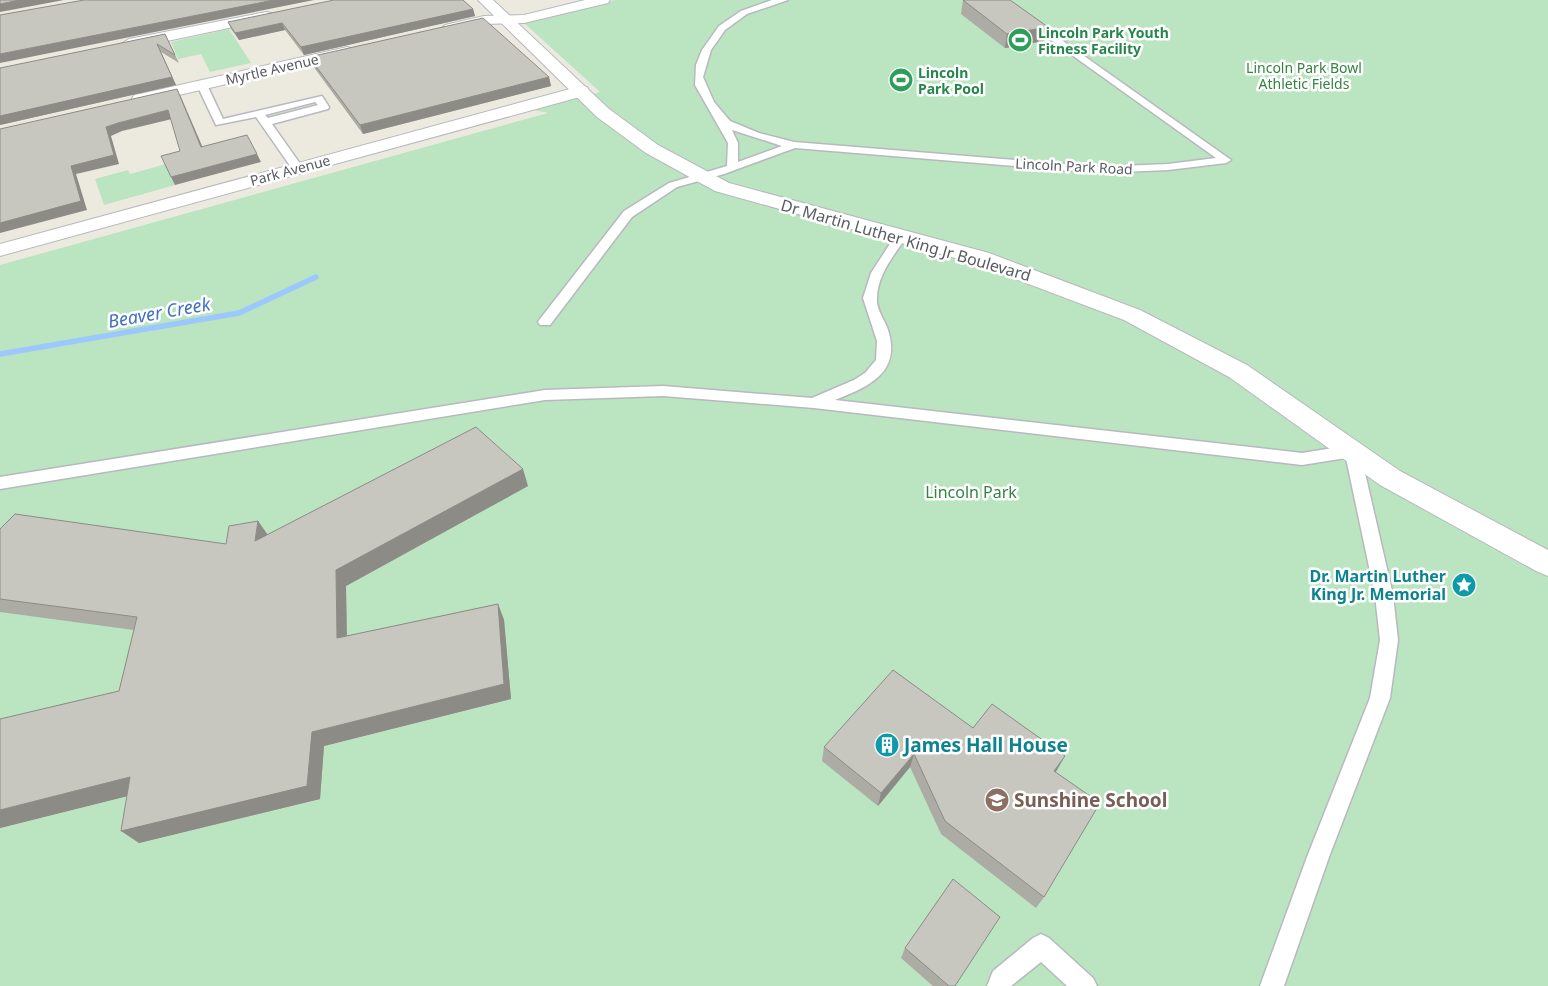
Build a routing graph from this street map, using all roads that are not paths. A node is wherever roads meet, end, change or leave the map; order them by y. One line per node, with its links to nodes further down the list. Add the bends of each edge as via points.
1 (485, 0): 6 (street, Dr Martin Luther King Jr Boulevard)
2 (603, 0): 6 (street, via 524,19)
3 (784, 0): 14 (lane, via 759,5 724,24 704,52 699,84)
4 (999, 0): 16 (lane, Lincoln Park Road, via 1226,160 1099,170)
5 (277, 14): 8 (street)
6 (506, 20): 7 (street, via 484,20); 11 (street, Dr Martin Luther King Jr Boulevard)
7 (437, 31)
8 (115, 47)
9 (362, 48): 10 (street, Myrtle Avenue)
10 (202, 85): 12 (street, Myrtle Avenue); 13 (lane, via 220,123)
11 (581, 90): 18 (street, Park Avenue); 19 (street, Dr Martin Luther King Jr Boulevard, via 602,113 645,144)
12 (125, 103)
13 (259, 113): 15 (lane); 15 (lane, via 318,98 324,107)
14 (721, 119): 16 (lane, Lincoln Park Road, via 750,134); 17 (lane, via 733,143)
15 (266, 122): 18 (lane)
16 (794, 146): 17 (lane, Lincoln Park Road)
17 (732, 167): 19 (lane, Lincoln Park Road)
18 (297, 168): 21 (street, Park Avenue)
19 (702, 178): 20 (street, Dr Martin Luther King Jr Boulevard, via 722,187); 22 (lane, via 673,185 628,214)
20 (901, 236): 23 (lane, via 880,267 870,300 886,350 881,366 862,383); 24 (street, Dr Martin Luther King Jr Boulevard, via 989,261 1132,315 1238,371)
21 (0, 250)
22 (545, 322)
23 (814, 403): 24 (lane, via 1302,459); 25 (lane, via 663,391 545,395)
24 (1352, 451): 26 (street, Dr Martin Luther King Jr Boulevard, via 1390,478); 29 (lane, via 1384,596 1389,640 1380,698)
25 (0, 482)
26 (1548, 564)
27 (999, 986): 28 (lane, via 1001,979 1041,946)
28 (1085, 986)
29 (1272, 986)

